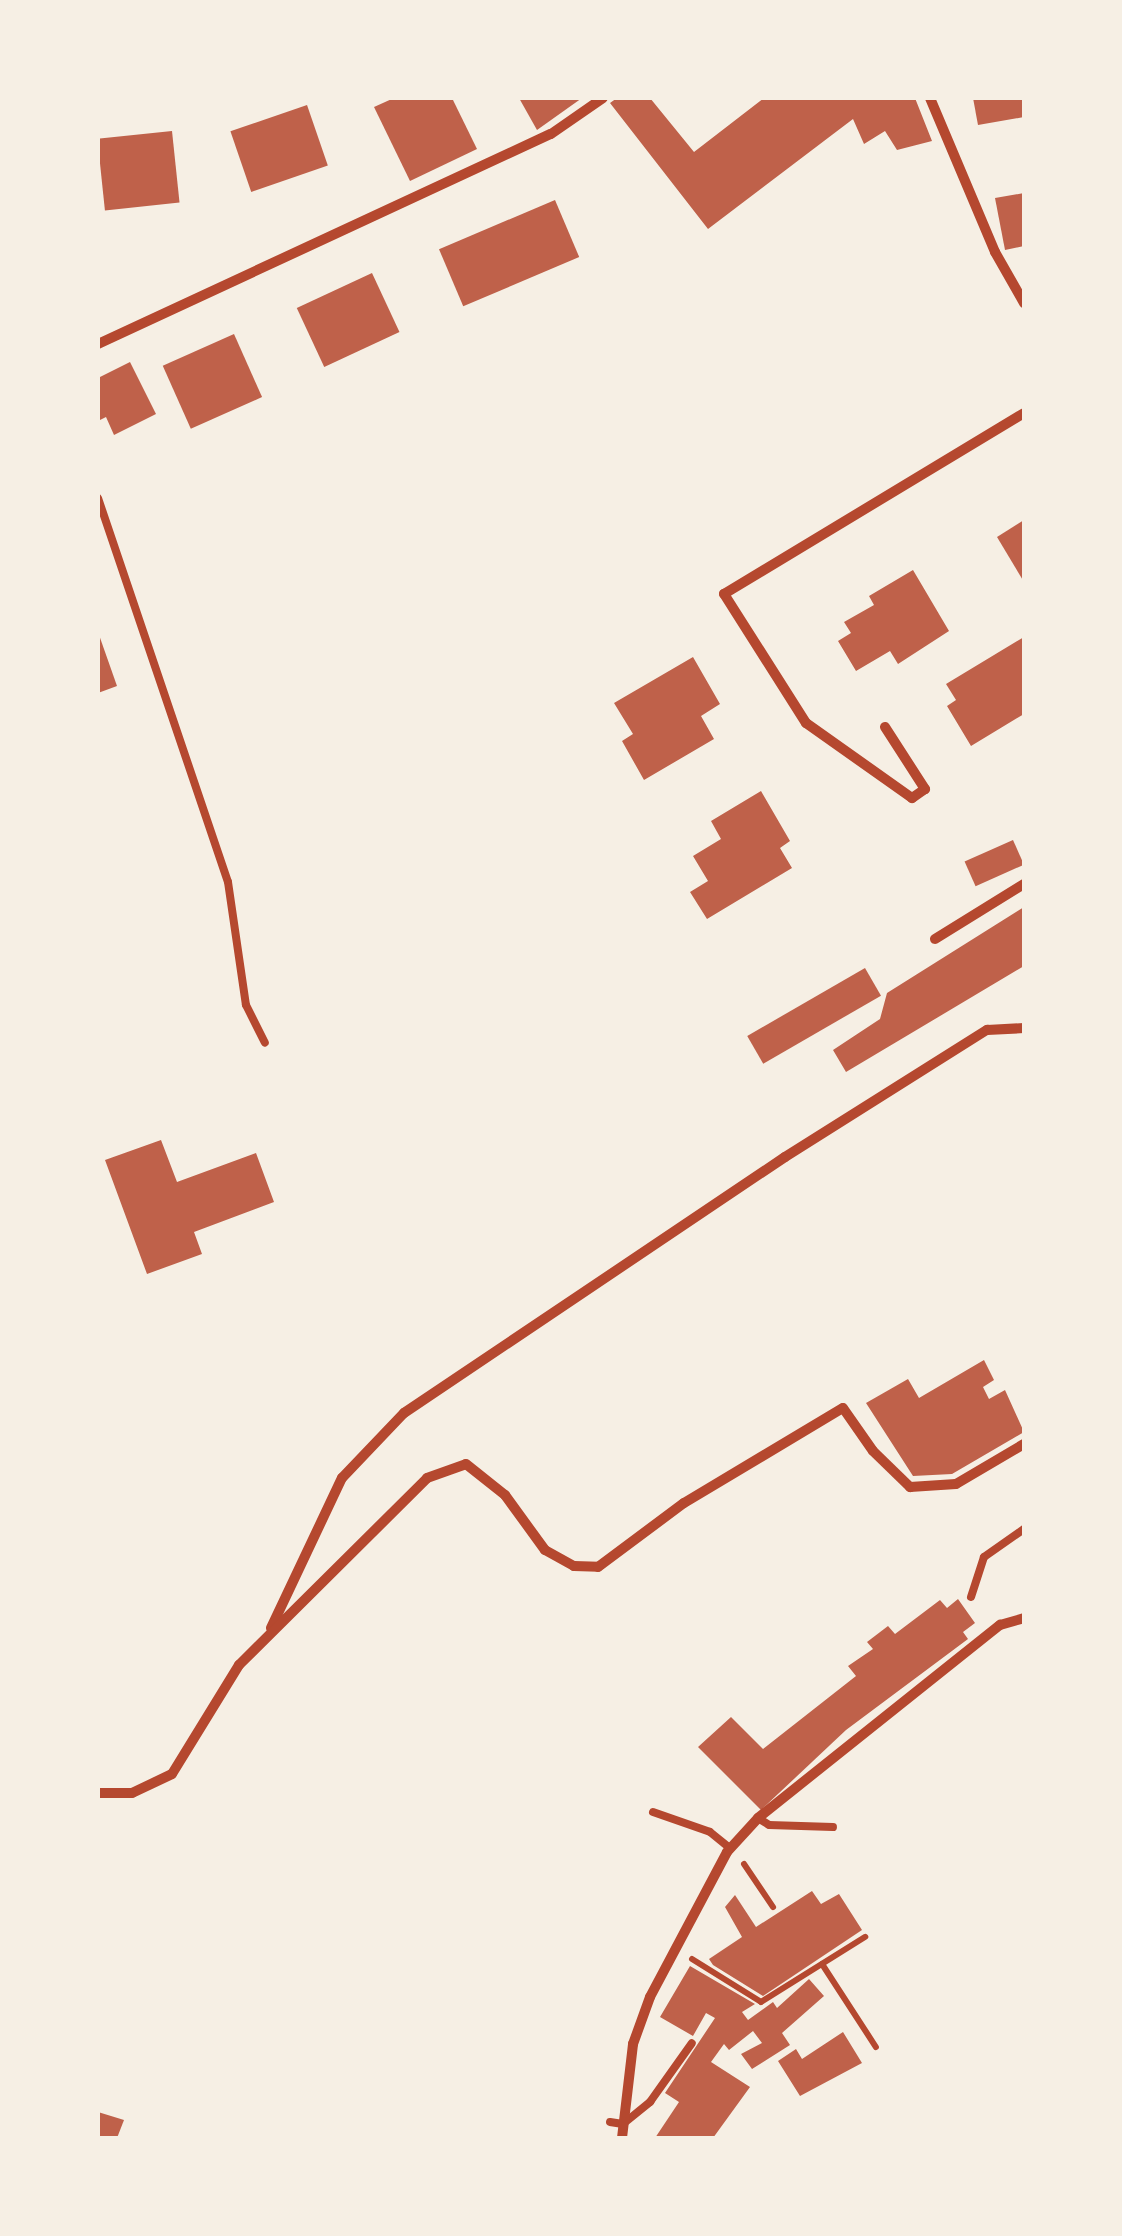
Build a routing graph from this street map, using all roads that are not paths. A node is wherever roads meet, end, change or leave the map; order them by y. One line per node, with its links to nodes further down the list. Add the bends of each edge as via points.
1 (603, 98): 4 (street, via 550,134)
2 (930, 98): 3 (street, via 995,252)
3 (1024, 303)
4 (98, 344)
5 (1024, 413): 7 (street, via 724,594 806,723 912,798 926,789)
6 (98, 498): 11 (lane, via 228,882 246,1006)
7 (885, 727)
8 (1024, 884): 9 (street)
9 (936, 939)
10 (1024, 1028): 16 (street, via 987,1030 970,1040 404,1414 342,1478)
11 (265, 1042)
12 (1024, 1444): 16 (street, via 956,1484 910,1487 843,1408 684,1503 598,1567 574,1566 545,1550 504,1495 466,1464 426,1478)
13 (1024, 1528): 14 (lane, via 984,1557)
14 (971, 1597)
15 (1024, 1618): 19 (street, via 1000,1624)
16 (266, 1638): 17 (street, via 239,1665 172,1774 132,1793)
17 (98, 1793)
18 (654, 1812): 21 (lane, via 710,1832)
19 (758, 1818): 20 (lane, via 769,1825); 21 (street)
20 (833, 1828)
21 (730, 1848): 24 (street, via 674,1949 634,2044)
22 (692, 2042): 24 (lane, via 650,2102)
23 (610, 2122): 24 (lane)
24 (623, 2124): 25 (street)
25 (622, 2138)

